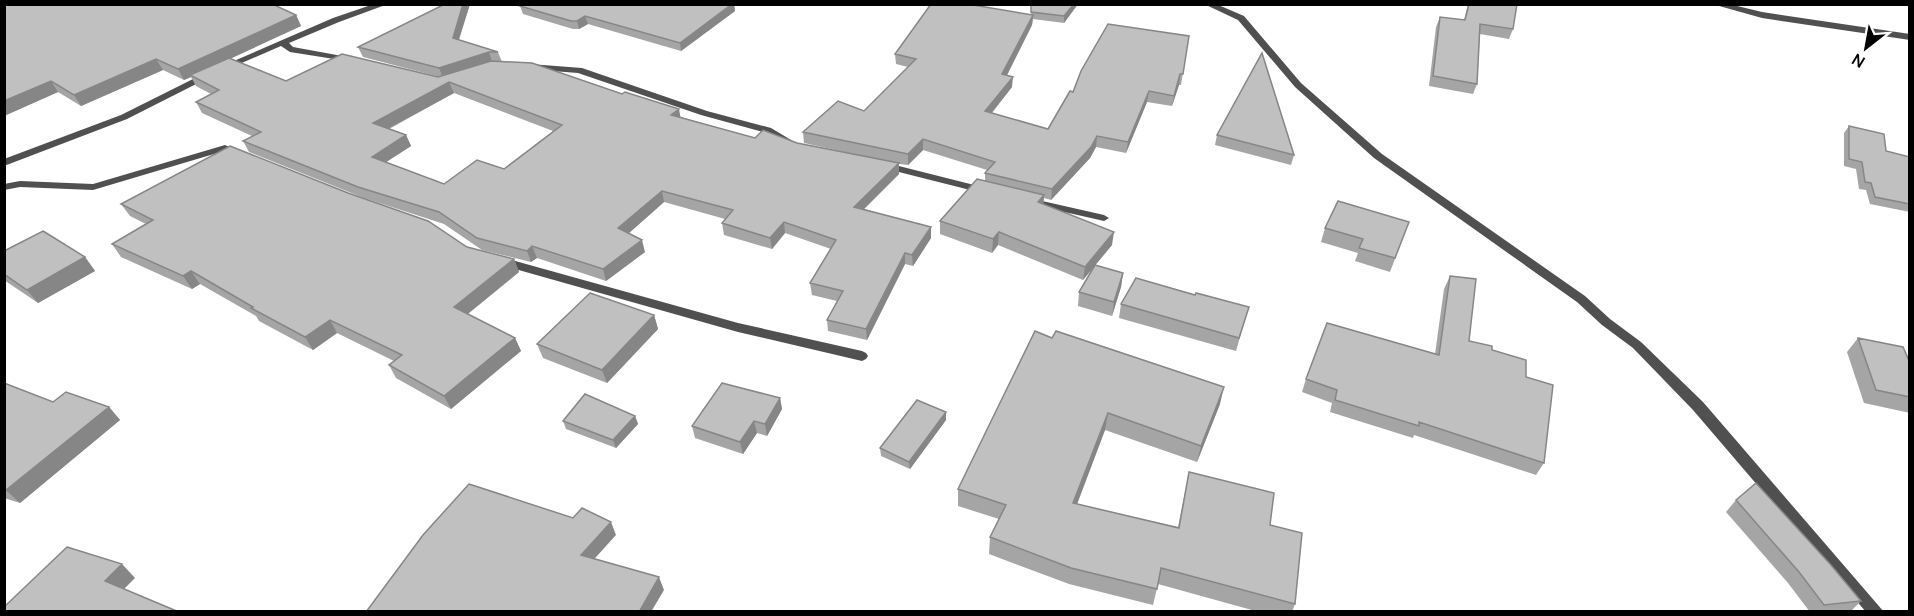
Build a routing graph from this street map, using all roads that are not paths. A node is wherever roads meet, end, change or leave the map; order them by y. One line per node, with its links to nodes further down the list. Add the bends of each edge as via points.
1 (384, 4): 5 (street)
2 (1208, 4): 18 (street, via 1241,18 1298,85 1378,156 1581,300 1637,345 1698,406)
3 (1716, 4): 4 (street, via 1762,15)
4 (1910, 37)
5 (283, 43): 6 (street, via 290,49); 10 (street, via 198,79 124,117)
6 (364, 62)
7 (517, 67): 8 (street, via 579,70 767,130)
8 (803, 150)
9 (256, 160): 12 (street, via 225,148 93,187 20,183)
10 (4, 163)
11 (876, 163): 13 (street)
12 (4, 187)
13 (1001, 194)
14 (1024, 200): 15 (street)
15 (1104, 219)
16 (489, 258): 17 (street, via 722,324)
17 (862, 356)
18 (1876, 612)

